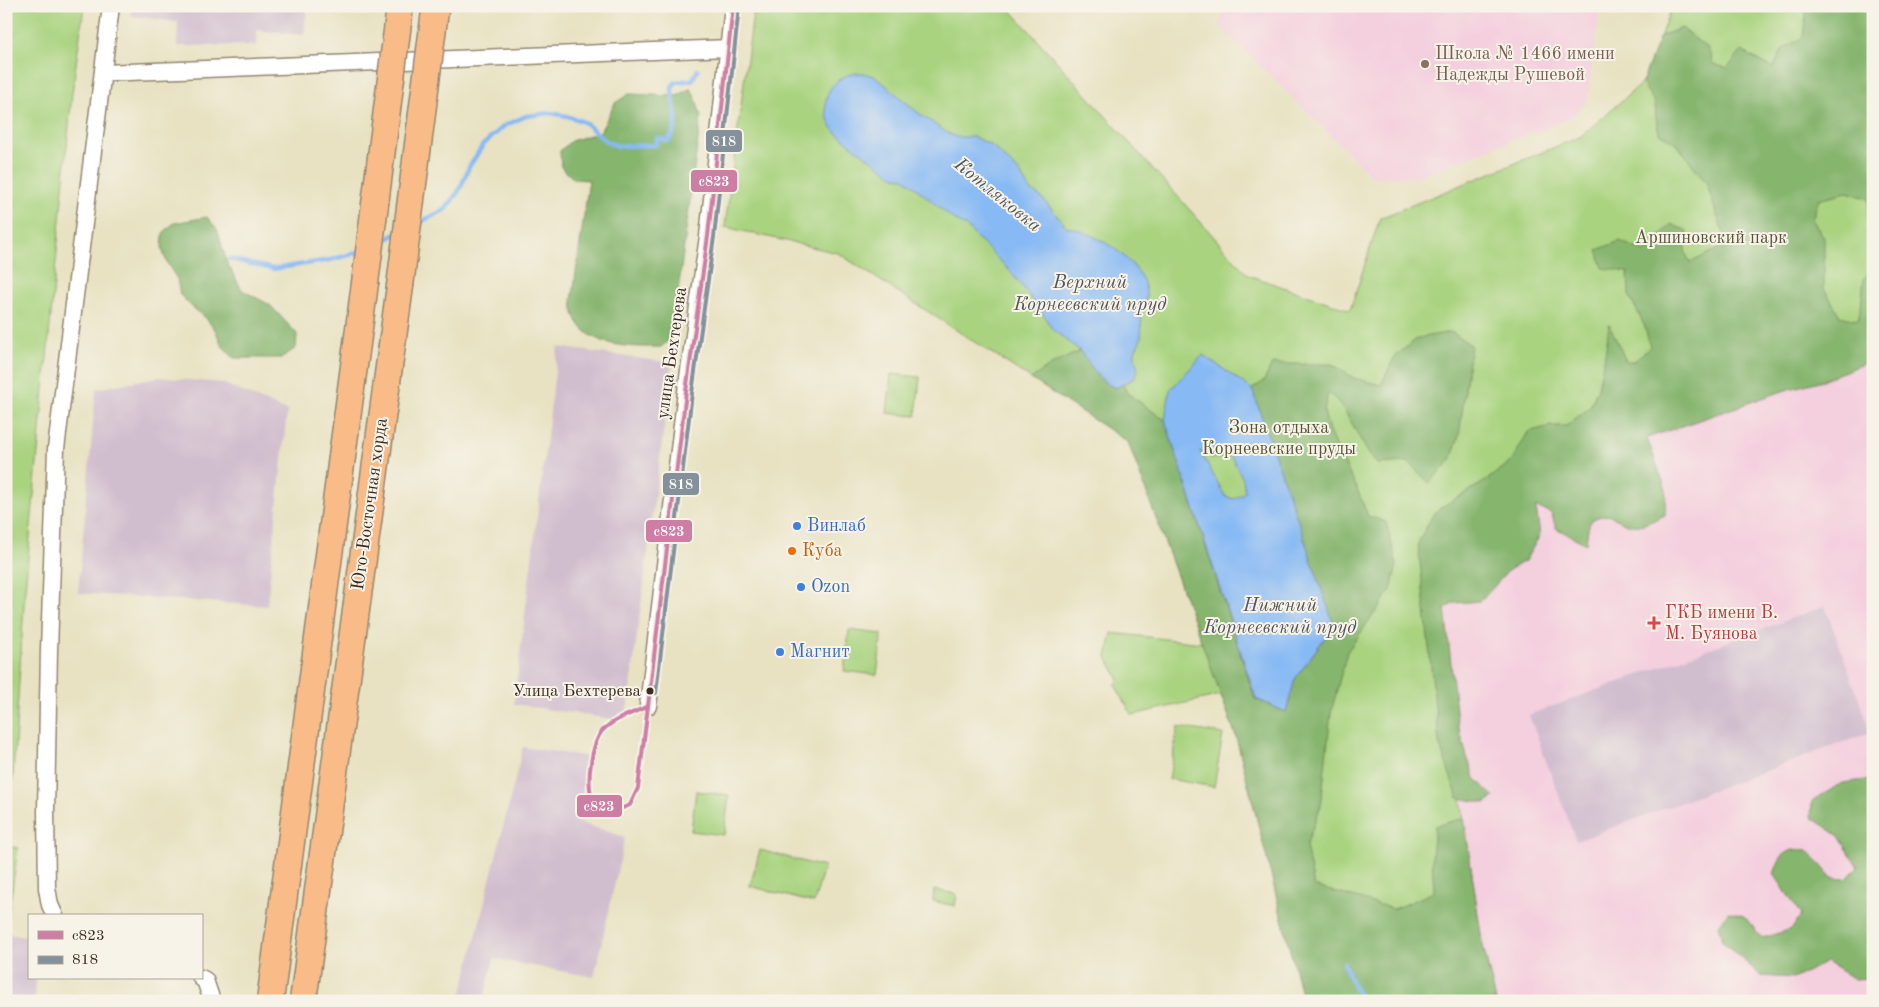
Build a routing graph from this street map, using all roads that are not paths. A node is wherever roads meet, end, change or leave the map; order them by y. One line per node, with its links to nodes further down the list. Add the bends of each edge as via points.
1 (111, 6): 6 (street)
2 (733, 6): 5 (street, улица Бехтерева)
3 (400, 7): 11 (main road, Юго-Восточная хорда, bridge)
4 (435, 9): 12 (main road, Юго-Восточная хорда, bridge)
5 (729, 48): 6 (street); 7 (street, улица Бехтерева)
6 (103, 73): 8 (street, via 56,449 46,811 47,888)
7 (648, 706)
8 (54, 914)
9 (202, 978): 10 (street)
10 (212, 1001)
11 (270, 1001)
12 (303, 1001)

